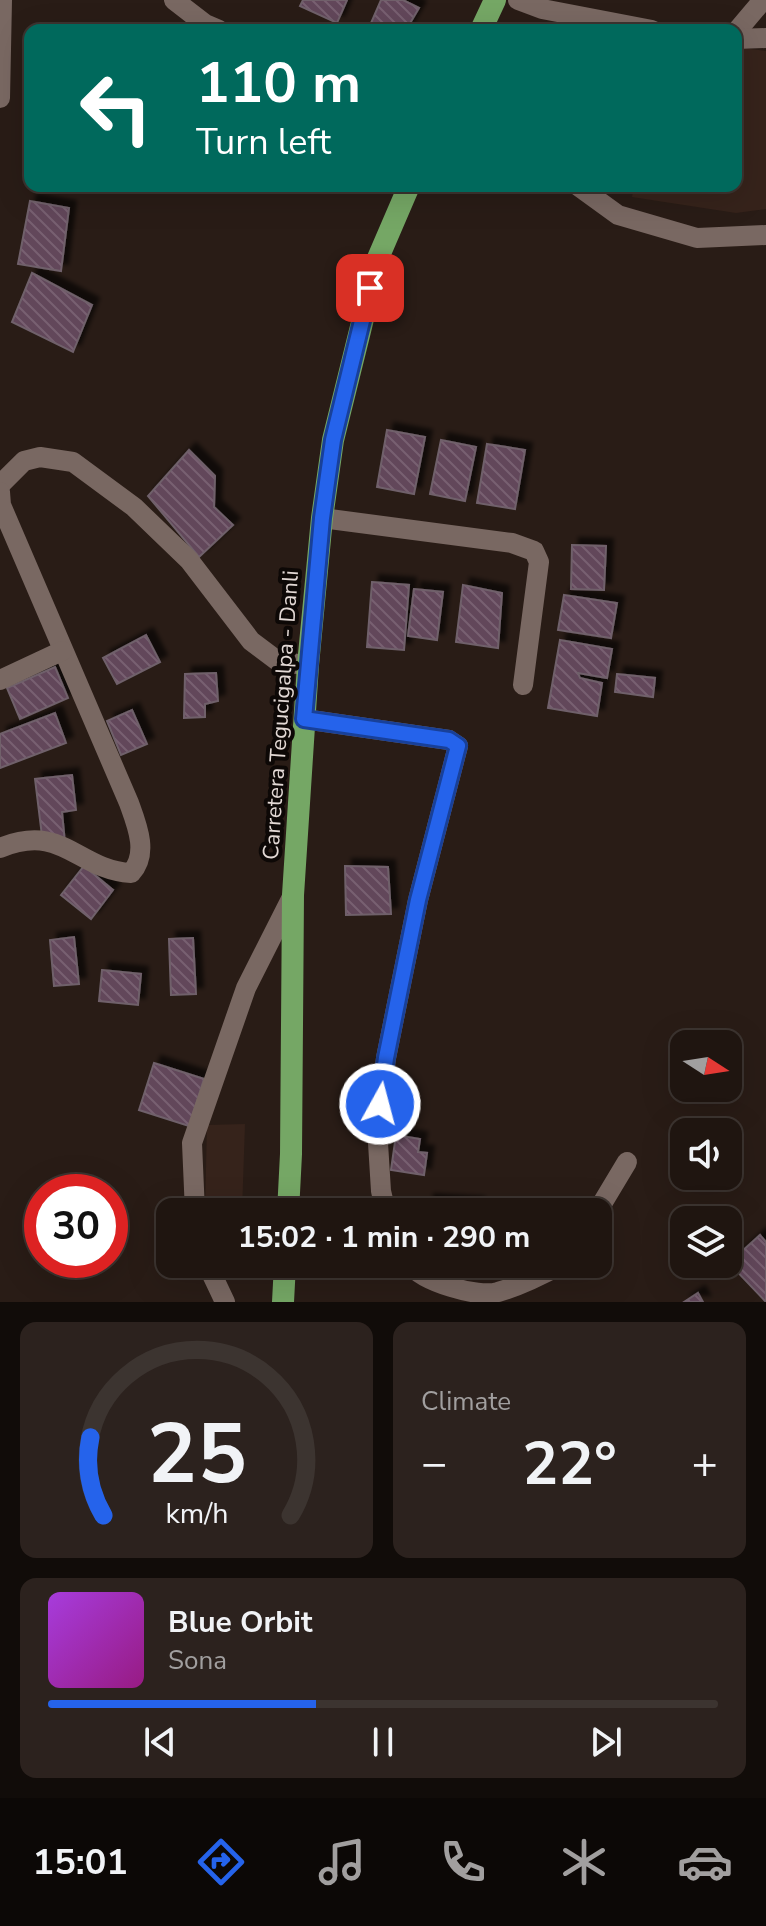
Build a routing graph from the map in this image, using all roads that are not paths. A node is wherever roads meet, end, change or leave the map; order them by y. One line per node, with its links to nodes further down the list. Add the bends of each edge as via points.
1 (2, 0): 12 (street)
2 (174, 0): 6 (street)
3 (495, 0): 7 (highway)
4 (518, 0): 8 (street)
5 (763, 0): 9 (street)
6 (205, 24)
7 (484, 24)
8 (621, 24)
9 (742, 25)
10 (766, 38): 11 (street)
11 (742, 39)
12 (0, 98)
13 (406, 192): 18 (highway, Carretera Tegucigalpa - Danli, via 378,258 333,440)
14 (586, 192): 15 (street, via 618,215 697,238)
15 (764, 239)
16 (0, 485): 20 (street, via 24,461 40,457 73,462 134,507 189,560 251,641 279,662)
17 (0, 492): 19 (street)
18 (322, 518): 20 (highway, Carretera Tegucigalpa - Danli); 22 (street, via 512,543 534,551 539,562)
19 (62, 651): 21 (street); 24 (street, via 136,823 138,866 131,873 116,872 48,840 25,839)
20 (308, 665): 23 (highway, Carretera Tegucigalpa - Danli)
21 (0, 680)
22 (523, 685)
23 (304, 719): 25 (highway, Carretera Tegucigalpa - Danli); 29 (street, via 449,740 458,746 418,900 386,1058 377,1127)
24 (0, 848)
25 (293, 895): 27 (street, via 246,988 192,1143); 28 (highway, Carretera Tegucigalpa - Danli)
26 (627, 1162): 30 (street)
27 (194, 1198)
28 (289, 1198)
29 (383, 1198)
30 (605, 1198)
31 (214, 1278): 35 (street)
32 (284, 1278): 36 (highway)
33 (430, 1278): 34 (street, via 449,1287 494,1294)
34 (535, 1278)
35 (225, 1302)
36 (283, 1302)

